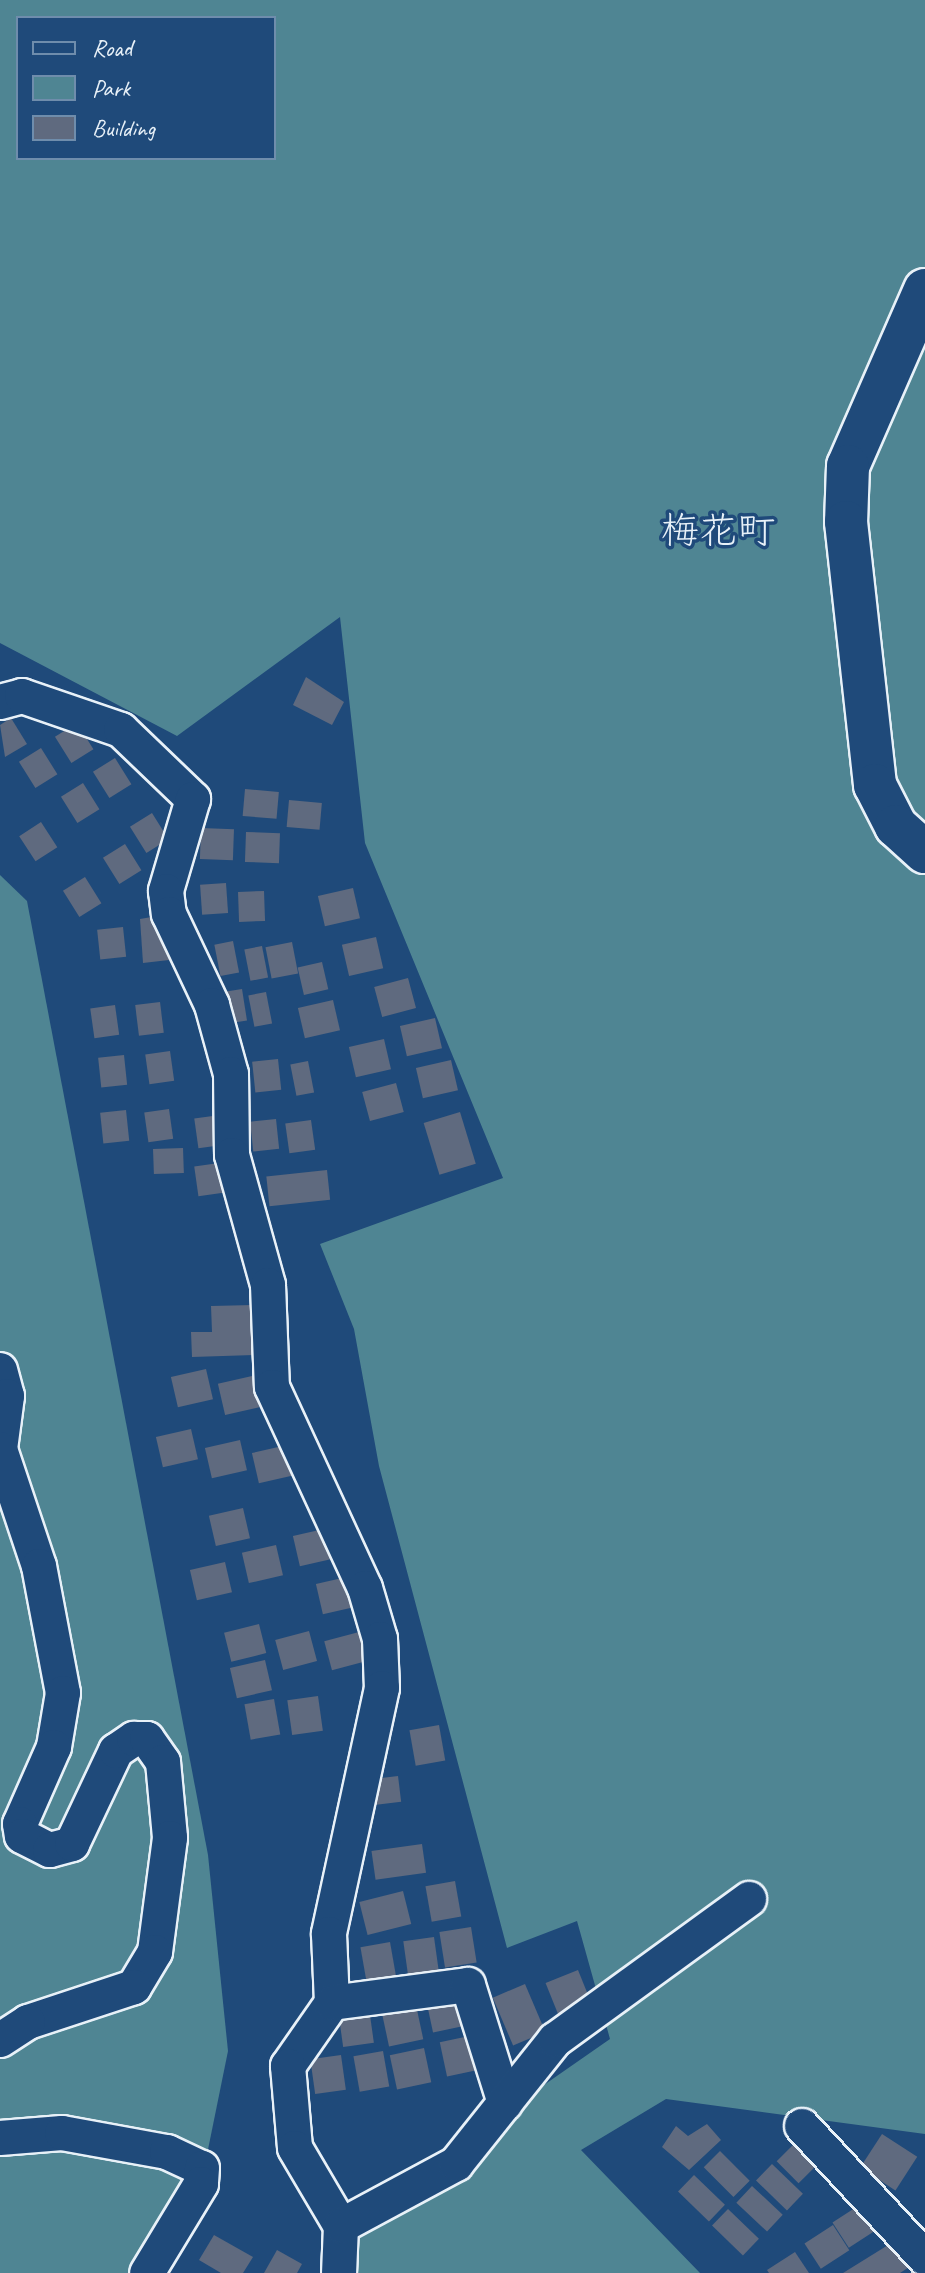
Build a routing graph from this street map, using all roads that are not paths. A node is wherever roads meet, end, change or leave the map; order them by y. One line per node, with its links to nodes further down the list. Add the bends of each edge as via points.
1 (925, 290): 3 (street, via 848,466 846,522 875,785 896,826)
2 (0, 702): 6 (street, via 22,696 121,730 193,799 166,891 169,914 212,1005 231,1074 232,1155 268,1285 272,1387 365,1588 380,1639 382,1688 329,1934)
3 (925, 852)
4 (0, 1370): 7 (street, via 7,1396 0,1449 39,1566 63,1693 54,1747 20,1824 22,1836 50,1850 72,1844 116,1751 134,1739 147,1739 163,1762 170,1838 155,1952 134,1987 28,2022)
5 (749, 1899): 8 (street, via 555,2040)
6 (332, 2003): 8 (street, via 468,1985); 11 (street, via 288,2066 289,2121 295,2148)
7 (0, 2040)
8 (505, 2103): 11 (street, via 456,2164)
9 (802, 2126): 12 (street)
10 (0, 2138): 14 (street, via 62,2133 167,2152 202,2168 201,2184)
11 (341, 2226): 15 (street)
12 (925, 2258)
13 (925, 2267): 16 (street)
14 (147, 2273)
15 (339, 2273)
16 (916, 2273)

